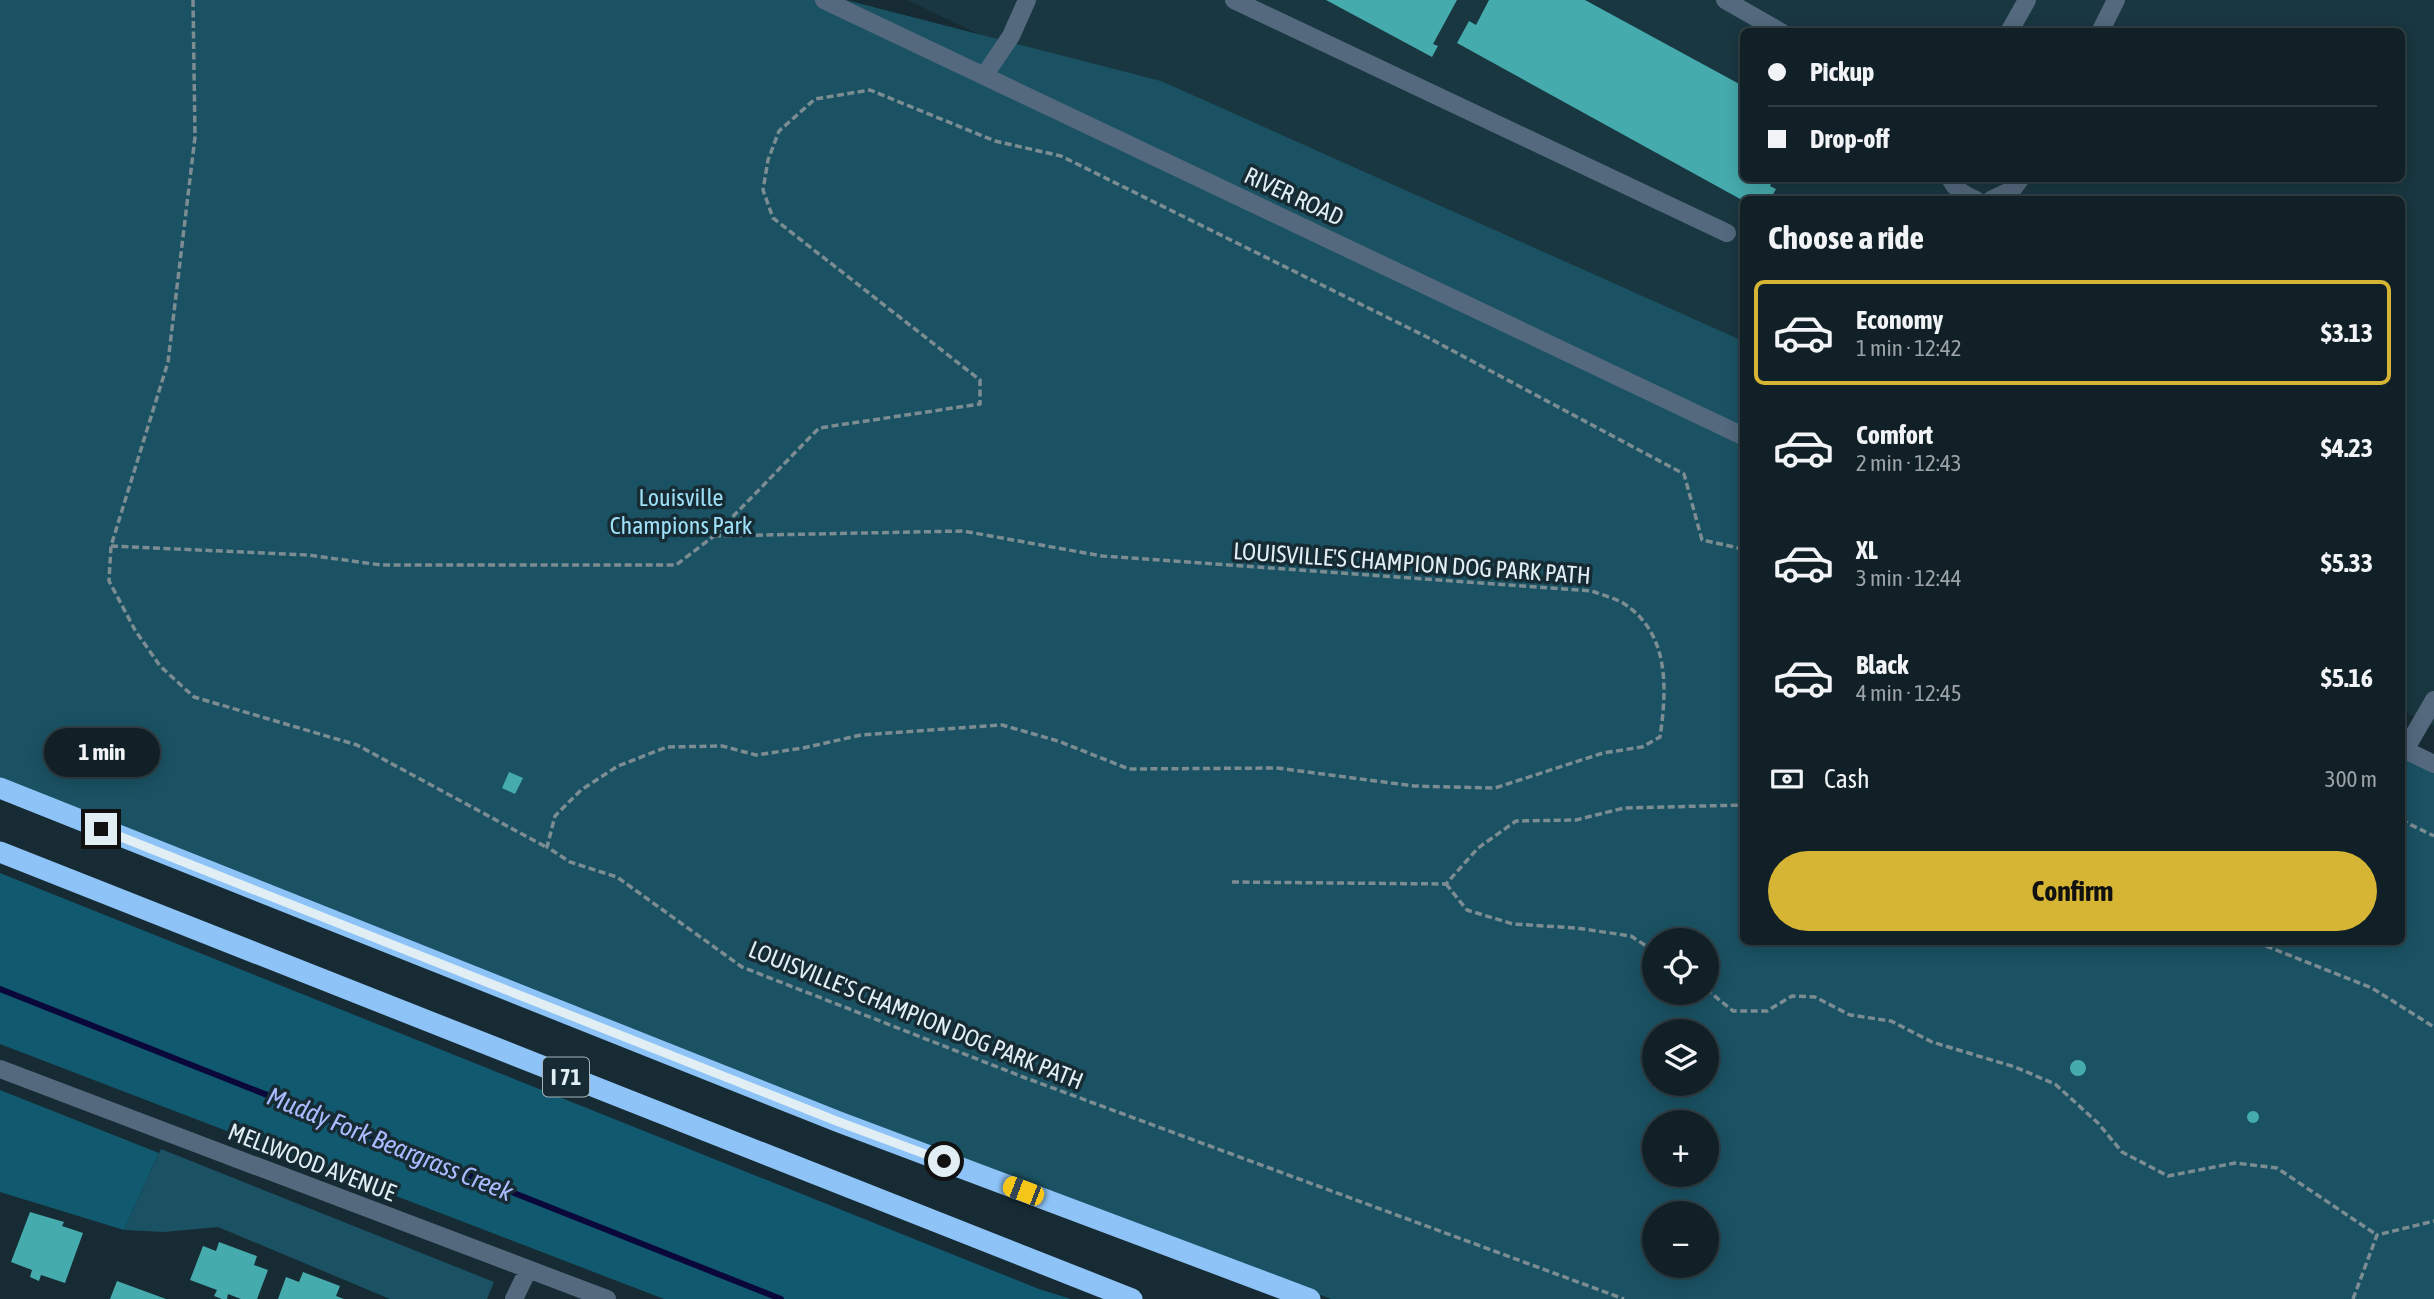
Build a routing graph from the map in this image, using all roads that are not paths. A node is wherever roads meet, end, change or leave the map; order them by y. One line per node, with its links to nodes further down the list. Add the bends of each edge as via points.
1 (824, 0): 10 (street, RIVER ROAD)
2 (1027, 0): 10 (street, via 1011,37)
3 (1234, 0): 15 (street)
4 (1725, 0): 7 (street)
5 (2027, 0): 8 (street)
6 (2116, 0): 9 (street)
7 (1774, 28)
8 (2011, 28)
9 (2102, 28)
10 (985, 76): 16 (street, RIVER ROAD)
11 (1954, 182): 13 (street)
12 (2018, 182): 14 (street)
13 (1968, 196)
14 (1999, 196)
15 (1727, 233)
16 (1740, 435)
17 (2434, 700): 18 (street)
18 (2405, 746)
19 (2405, 750): 20 (street)
20 (2434, 764)
21 (0, 788): 28 (highway, I 71, via 839,1122)
22 (0, 852): 27 (highway, I 71)
23 (0, 1069): 24 (street, MELLWOOD AVENUE)
24 (527, 1270): 25 (street); 26 (street, MELLWOOD AVENUE)
25 (514, 1299)
26 (607, 1299)
27 (1132, 1299)
28 (1310, 1299)

